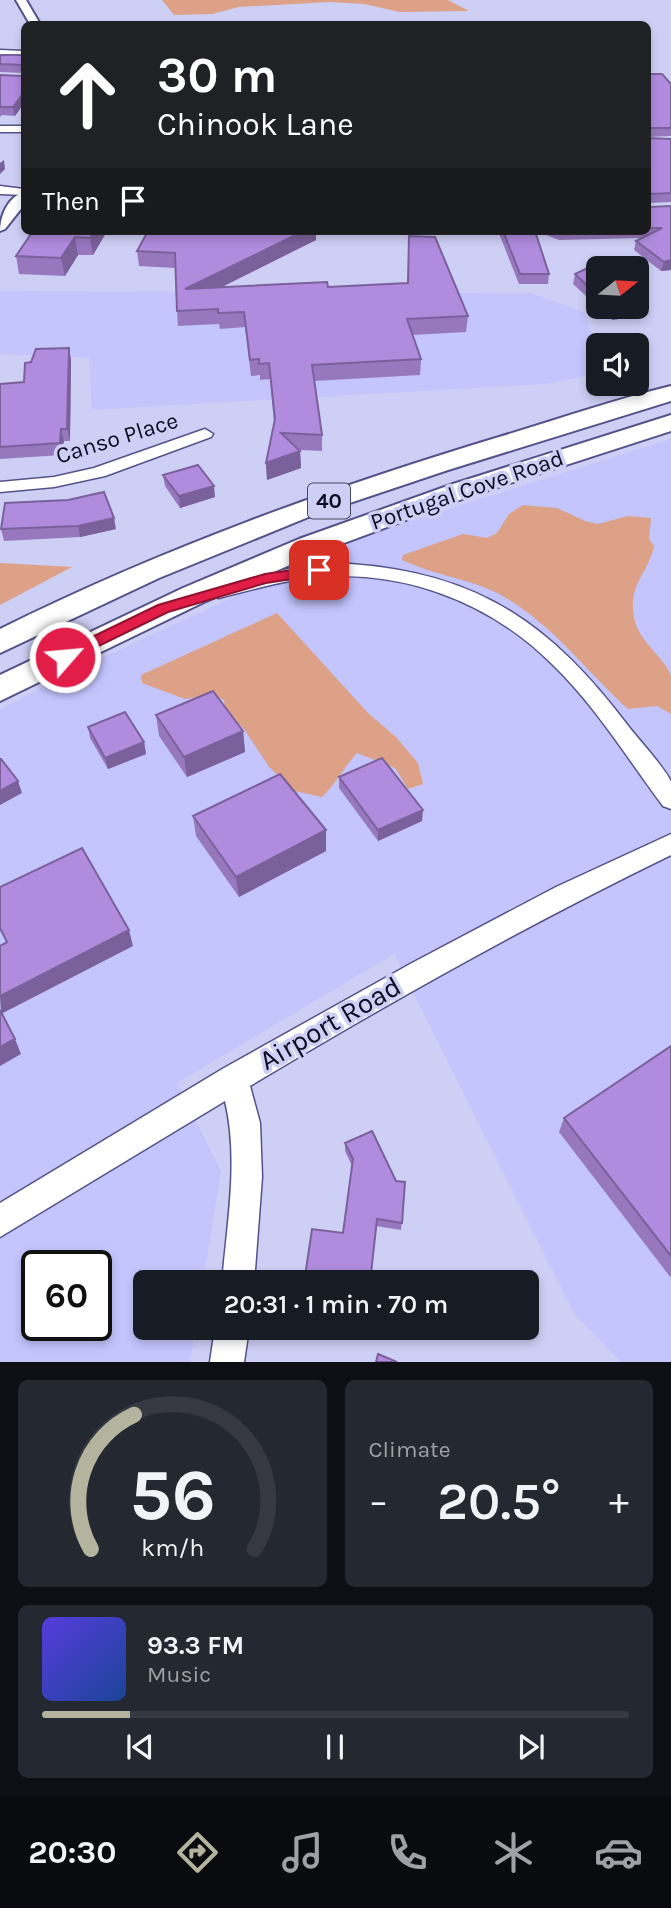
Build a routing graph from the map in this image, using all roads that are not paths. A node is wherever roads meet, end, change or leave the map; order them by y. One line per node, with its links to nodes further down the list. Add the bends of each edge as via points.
1 (21, 0): 2 (street)
2 (33, 21)
3 (0, 53): 4 (street)
4 (21, 54)
5 (0, 128): 6 (street)
6 (21, 129)
7 (0, 191): 8 (street)
8 (21, 194)
9 (21, 198): 10 (street)
10 (0, 226)
11 (671, 393): 16 (main road, Portugal Cove Road / 40, via 300,511 128,580)
12 (671, 423): 15 (main road, Portugal Cove Road / 40, via 406,510 260,565)
13 (205, 435): 14 (street, Canso Place, via 99,472)
14 (0, 487)
15 (163, 608): 17 (main road, Portugal Cove Road / 40); 18 (street, via 265,578 319,570 395,574 464,594 529,631 559,658)
16 (0, 642)
17 (0, 689)
18 (671, 800)
19 (671, 844): 20 (street, Airport Road, via 425,968)
20 (234, 1078): 21 (street, Airport Road); 22 (street, via 245,1123 247,1177)
21 (0, 1221)
22 (239, 1270)
23 (230, 1340): 24 (street)
24 (227, 1362)

